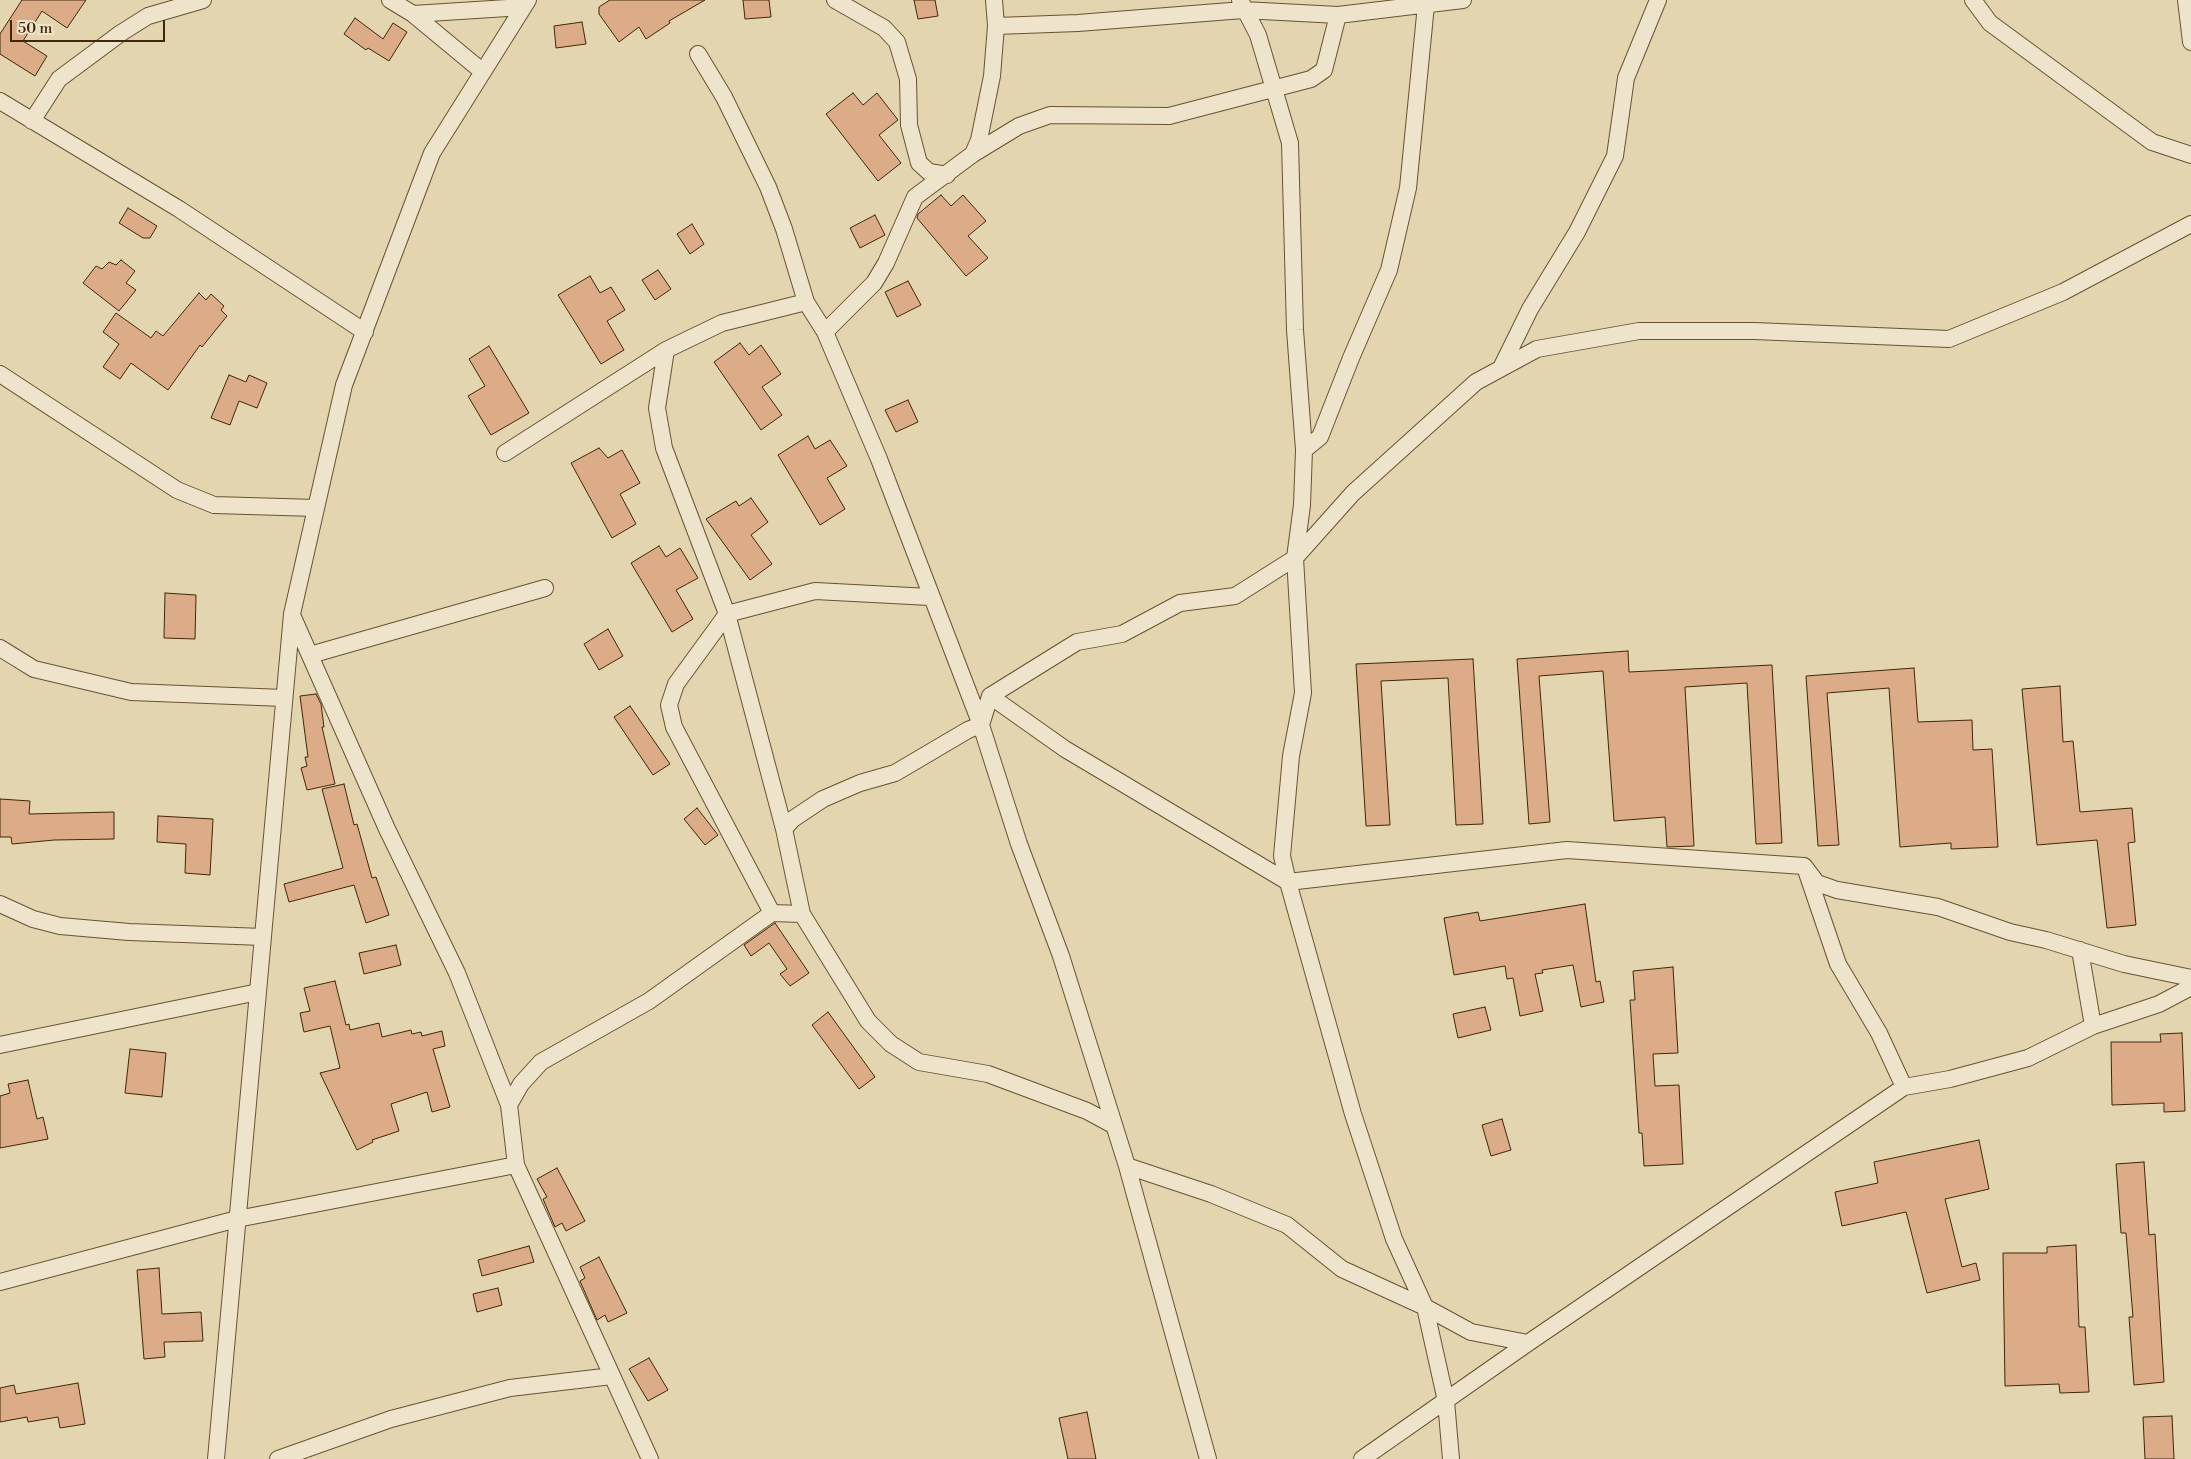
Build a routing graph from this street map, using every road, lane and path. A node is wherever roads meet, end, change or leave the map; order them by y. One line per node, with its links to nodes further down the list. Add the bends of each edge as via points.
1 (203, 0): 21 (street, via 148,16 120,33 59,79)
2 (390, 0): 13 (street)
3 (835, 0): 24 (street, via 884,28 897,42 908,79 909,126 920,163 929,172)
4 (994, 0): 15 (street)
5 (1446, 0): 6 (street); 12 (street)
6 (1463, 0)
7 (1658, 0): 30 (street, via 1626,78 1615,156 1577,232 1530,309)
8 (1973, 0): 23 (street, via 1990,23 2152,142)
9 (2186, 0): 16 (street)
10 (526, 4): 13 (street); 18 (street)
11 (1242, 5): 14 (street); 15 (street, via 1078,23); 19 (street, via 1258,35)
12 (1426, 5): 14 (street); 32 (street, via 1408,188 1389,270 1320,437)
13 (412, 14): 18 (street)
14 (1338, 15): 19 (street, via 1324,70 1311,79)
15 (996, 26): 22 (street, via 992,76 979,140)
16 (2191, 42)
17 (698, 54): 26 (street, via 724,97 768,187)
18 (483, 72): 27 (street, via 432,153)
19 (1275, 89): 22 (street, via 1169,116 1050,115 1019,126); 32 (street, via 1290,143 1294,330)
20 (0, 101): 21 (street)
21 (32, 121): 27 (street, via 179,209)
22 (973, 154): 24 (street)
23 (2191, 155)
24 (947, 174): 28 (street, via 915,197 874,283)
25 (2191, 224): 30 (street, via 2063,292 1949,339 1754,331 1639,331 1537,349)
26 (806, 302): 28 (street); 29 (street, via 722,323)
27 (365, 332): 34 (street, via 344,385)
28 (825, 332): 37 (street, via 878,459)
29 (666, 350): 33 (street); 39 (street, via 657,408 664,448)
30 (1501, 368): 35 (street, via 1476,382 1353,493)
31 (0, 374): 34 (street, via 177,490 214,505)
32 (1304, 450): 35 (street, via 1302,505)
33 (505, 453)
34 (316, 508): 38 (street)
35 (1295, 558): 42 (street, via 1235,596 1180,604 1122,634 1077,642); 47 (street, via 1303,693 1291,756 1282,856)
36 (545, 588): 41 (street)
37 (930, 598): 39 (street, via 815,591); 44 (street)
38 (292, 614): 41 (street); 43 (street)
39 (726, 614): 45 (street); 49 (street, via 676,684 669,706 674,727)
40 (0, 648): 43 (street, via 34,669 131,692)
41 (310, 655): 59 (street, via 387,830 457,973)
42 (990, 696): 44 (street); 47 (street, via 1066,749)
43 (284, 698): 51 (street)
44 (981, 725): 45 (street, via 894,773 823,799); 60 (street, via 1019,844 1061,956)
45 (784, 829): 50 (street)
46 (1804, 866): 47 (street, via 1567,850); 52 (street, via 1817,883 1837,890 1938,907 2010,932); 58 (street, via 1838,964 1878,1033)
47 (1288, 882): 65 (street, via 1353,1114 1394,1239)
48 (0, 904): 51 (street, via 32,919 60,926)
49 (772, 913): 50 (street); 59 (street, via 649,1001 541,1062 521,1084)
50 (802, 914): 60 (street, via 868,1021 892,1044 919,1062 988,1074 1087,1111)
51 (263, 937): 55 (street)
52 (2080, 950): 53 (street, via 2124,964); 56 (street)
53 (2191, 978)
54 (2191, 987): 56 (street, via 2159,1004)
55 (258, 992): 57 (street); 63 (street)
56 (2094, 1026): 58 (street, via 2028,1058)
57 (0, 1045)
58 (1904, 1088): 66 (street)
59 (509, 1105): 61 (street)
60 (1113, 1125): 62 (street)
61 (516, 1165): 63 (street); 67 (street)
62 (1127, 1166): 65 (street, via 1211,1194 1287,1225 1342,1269); 72 (street)
63 (237, 1219): 64 (street); 69 (street)
64 (0, 1282)
65 (1425, 1307): 66 (street, via 1471,1332); 68 (street)
66 (1528, 1343): 68 (street)
67 (612, 1376): 70 (street, via 510,1388 391,1419); 71 (street)
68 (1446, 1401): 73 (street); 74 (street)
69 (211, 1458)
70 (278, 1459)
71 (650, 1459)
72 (1208, 1459)
73 (1362, 1459)
74 (1451, 1459)

